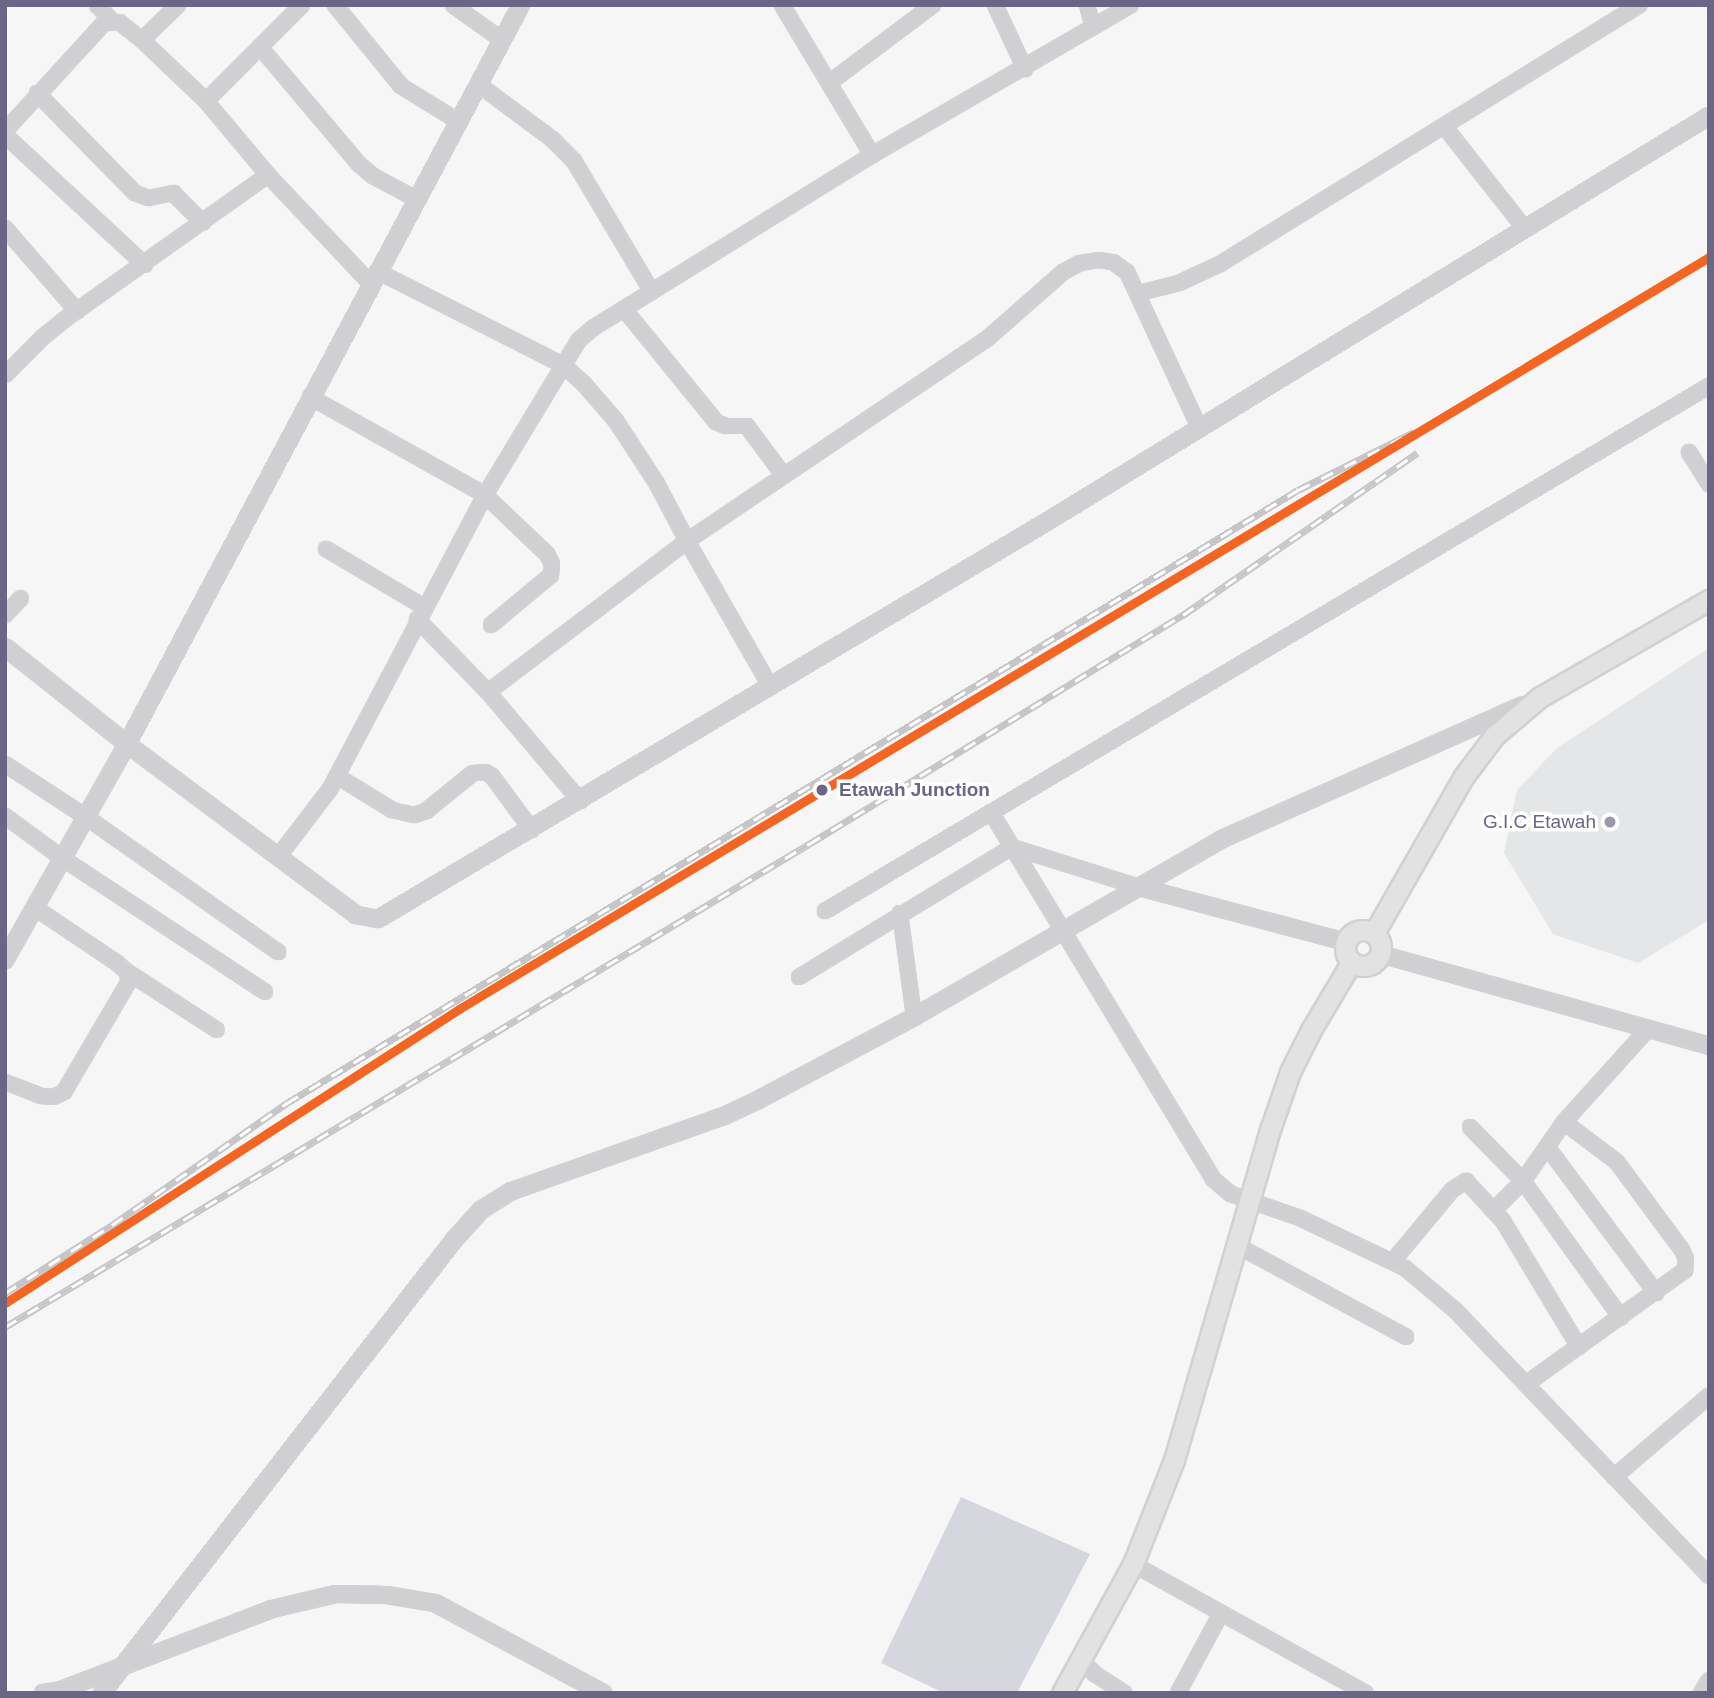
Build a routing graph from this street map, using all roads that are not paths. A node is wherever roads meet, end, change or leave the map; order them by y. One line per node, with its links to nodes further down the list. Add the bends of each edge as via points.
1 (97, 5): 13 (street)
2 (302, 5): 17 (street)
3 (335, 5): 25 (street, via 401,86)
4 (453, 5): 16 (street)
5 (521, 5): 16 (street)
6 (782, 5): 19 (street)
7 (933, 5): 19 (street)
8 (995, 5): 18 (street)
9 (1087, 5): 14 (street)
10 (1131, 5): 14 (street)
11 (1640, 5): 26 (street)
12 (175, 6): 15 (street)
13 (111, 20): 15 (street); 21 (street, via 97,28)
14 (1093, 27): 18 (street)
15 (142, 40): 22 (street)
16 (502, 40): 20 (street)
17 (260, 47): 22 (street); 30 (street, via 359,164)
18 (1025, 69): 28 (street)
19 (829, 83): 28 (street)
20 (478, 84): 25 (street); 36 (street, via 552,139 574,162)
21 (37, 93): 23 (street); 31 (street, via 135,193 149,198 173,193)
22 (206, 101): 29 (street)
23 (10, 115): 27 (street)
24 (1709, 116): 33 (street)
25 (458, 121): 30 (street)
26 (1444, 127): 33 (street); 37 (street, via 1220,264 1179,283)
27 (5, 133): 34 (street)
28 (872, 155): 36 (street)
29 (268, 175): 31 (street); 35 (street)
30 (416, 199): 35 (street)
31 (203, 223): 34 (street)
32 (5, 228): 39 (street)
33 (1525, 229): 44 (street)
34 (145, 265): 39 (street)
35 (373, 277): 40 (street); 43 (street)
36 (652, 292): 38 (street)
37 (1139, 293): 44 (street); 46 (street, via 1127,272 1113,262 1080,263 1063,272 988,338)
38 (624, 309): 40 (street, via 579,340); 46 (street, via 716,422 747,426)
39 (77, 311): 41 (street)
40 (563, 365): 48 (street); 49 (street, via 624,432)
41 (5, 375)
42 (1709, 386): 64 (street)
43 (310, 397): 48 (street); 60 (street)
44 (1199, 426): 57 (street)
45 (1689, 452): 47 (street)
46 (784, 476): 49 (street)
47 (1709, 484)
48 (485, 495): 53 (street); 55 (street, via 552,564 545,582)
49 (687, 541): 57 (street); 58 (street)
50 (326, 549): 53 (street)
51 (21, 598): 54 (street)
52 (1709, 600): 59 (main road)
53 (420, 613): 58 (street); 62 (street)
54 (5, 615)
55 (491, 625)
56 (5, 648): 60 (street)
57 (770, 686): 63 (street)
58 (488, 692): 63 (street)
59 (1540, 697): 71 (street, via 1222,839); 76 (main road, via 1495,735 1464,776)
60 (127, 744): 66 (street); 69 (street)
61 (5, 764): 66 (street)
62 (337, 776): 67 (street, via 392,810 414,816 473,773 485,772); 69 (street)
63 (580, 802): 67 (street)
64 (991, 812): 68 (street); 73 (street)
65 (5, 816): 70 (street)
66 (86, 817): 70 (street); 78 (street)
67 (531, 830): 69 (street, via 378,919 356,915)
68 (1012, 847): 71 (street); 74 (street); 75 (street)
69 (278, 857)
70 (62, 858): 72 (street); 84 (street)
71 (1139, 887): 75 (street); 77 (street)
72 (34, 908): 80 (street); 82 (street)
73 (825, 911)
74 (900, 913): 83 (street); 85 (street)
75 (1061, 932): 85 (street); 94 (street, via 1213,1179 1231,1194)
76 (1374, 933): 77 (main road, via 1352,932); 79 (main road, via 1381,942)
77 (1345, 942): 81 (main road)
78 (278, 952)
79 (1380, 954): 81 (main road, via 1362,967); 86 (street)
80 (5, 960)
81 (1351, 963): 94 (main road, via 1290,1072)
82 (126, 971): 87 (street); 89 (street, via 125,992 64,1093 43,1096)
83 (799, 977)
84 (265, 992)
85 (914, 1017): 109 (street, via 724,1116 512,1191 481,1210)
86 (1648, 1029): 88 (street); 90 (street)
87 (217, 1030)
88 (1709, 1046)
89 (5, 1082)
90 (1564, 1122): 92 (street); 98 (street, via 1617,1162 1682,1250 1685,1270)
91 (1470, 1127): 93 (street)
92 (1548, 1147): 93 (street); 98 (street)
93 (1523, 1181): 95 (street); 99 (street)
94 (1251, 1201): 96 (main road); 97 (street)
95 (1494, 1210): 97 (street, via 1466,1181 1452,1190); 101 (street)
96 (1238, 1246): 100 (street); 105 (main road, via 1174,1460)
97 (1393, 1261): 102 (street, via 1455,1310)
98 (1656, 1293): 99 (street)
99 (1620, 1318): 101 (street)
100 (1406, 1337)
101 (1579, 1347): 102 (street)
102 (1526, 1384): 104 (street)
103 (1709, 1396): 104 (street)
104 (1614, 1477): 106 (street)
105 (1133, 1564): 107 (street); 108 (main road)
106 (1709, 1576)
107 (1221, 1613): 116 (street); 117 (street)
108 (1080, 1660): 114 (main road); 115 (street)
109 (127, 1663): 111 (street); 112 (street); 113 (street, via 272,1609 337,1594 387,1595 435,1603)
110 (1709, 1680): 118 (street)
111 (43, 1693)
112 (102, 1693)
113 (603, 1693)
114 (1062, 1693)
115 (1124, 1693)
116 (1178, 1693)
117 (1366, 1693)
118 (1701, 1693)

